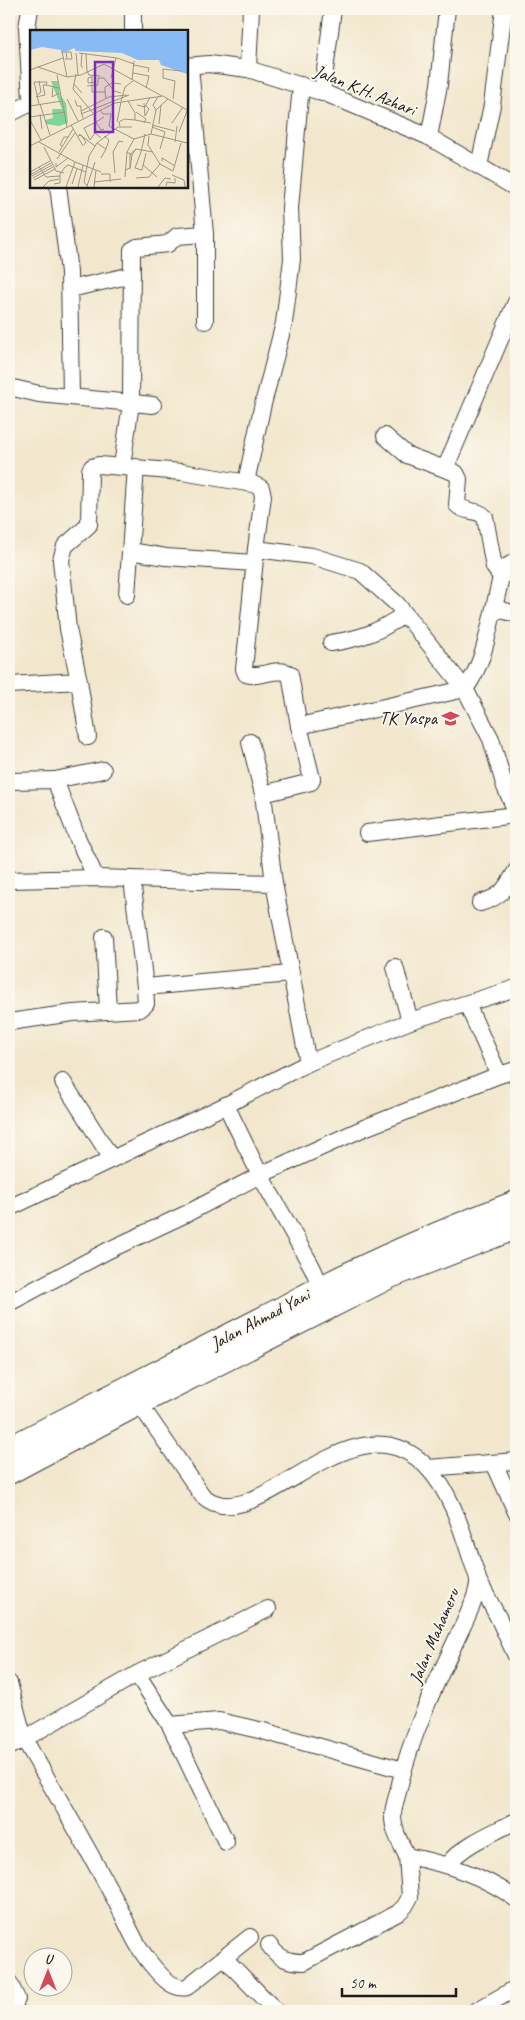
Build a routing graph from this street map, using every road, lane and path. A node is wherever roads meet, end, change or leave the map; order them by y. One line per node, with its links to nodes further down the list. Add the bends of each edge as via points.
1 (30, 9): 11 (street, via 26,28)
2 (133, 9): 7 (street)
3 (251, 9): 9 (street)
4 (333, 9): 12 (street)
5 (447, 9): 15 (street, via 439,85)
6 (504, 9): 16 (street, via 492,106)
7 (133, 30)
8 (188, 66): 9 (street, Jalan K.H. Azhari, via 209,64); 19 (street)
9 (248, 69): 10 (street, Jalan K.H. Azhari)
10 (301, 85): 12 (street, Jalan K.H. Azhari); 31 (street, via 290,208 292,259 284,323)
11 (30, 86)
12 (322, 93): 15 (street, Jalan K.H. Azhari)
13 (30, 102): 14 (street)
14 (9, 114)
15 (429, 137): 16 (street, Jalan K.H. Azhari)
16 (479, 166): 18 (street, Jalan K.H. Azhari)
17 (58, 188): 21 (street)
18 (516, 188)
19 (205, 234): 20 (street, via 176,236 168,244 134,248); 23 (street)
20 (132, 275): 21 (street); 26 (street)
21 (70, 289): 25 (street)
22 (516, 302): 30 (street)
23 (205, 321)
24 (9, 387): 25 (street, via 39,394)
25 (70, 396): 26 (street)
26 (131, 403): 27 (street); 29 (street)
27 (153, 405)
28 (385, 436): 30 (street, via 407,455)
29 (129, 467): 31 (street); 32 (street); 41 (street, via 92,467 88,525 62,553 68,629)
30 (445, 469): 35 (street, via 458,475 459,507 480,512 486,517 494,567)
31 (246, 482): 33 (street, via 263,491)
32 (130, 551): 33 (street, via 166,557); 36 (street)
33 (255, 556): 38 (street, via 312,556 360,570); 44 (street, via 244,669 246,674 252,675 282,671 290,674)
34 (516, 561): 35 (street, via 506,567)
35 (501, 576): 37 (street)
36 (128, 595)
37 (494, 608): 39 (street); 43 (street, via 481,661)
38 (405, 614): 40 (street, via 382,630 357,640); 43 (street)
39 (516, 614)
40 (331, 644)
41 (79, 681): 42 (street); 45 (street)
42 (9, 685)
43 (465, 688): 44 (street); 50 (street)
44 (299, 726): 51 (street, via 311,782)
45 (88, 737)
46 (250, 742): 51 (street)
47 (103, 770): 48 (street)
48 (55, 780): 49 (street); 56 (street)
49 (9, 781)
50 (511, 787): 52 (street)
51 (263, 794): 59 (street)
52 (516, 811)
53 (516, 815): 54 (street)
54 (367, 833)
55 (516, 871): 60 (street, via 506,889 497,897)
56 (96, 878): 57 (street); 58 (street)
57 (132, 879): 59 (street); 64 (street)
58 (9, 880)
59 (274, 883): 63 (street)
60 (480, 903)
61 (104, 937): 67 (street)
62 (395, 967): 68 (street)
63 (291, 974): 64 (street); 70 (street)
64 (145, 987): 67 (street, via 146,1004 143,1008)
65 (516, 988): 66 (street)
66 (467, 1004): 68 (street); 72 (street)
67 (108, 1010): 69 (street)
68 (410, 1021): 70 (street)
69 (9, 1022)
70 (308, 1063): 74 (street)
71 (516, 1070): 72 (street)
72 (499, 1074): 76 (street, via 364,1128)
73 (64, 1082): 75 (street)
74 (226, 1105): 75 (street); 76 (street)
75 (112, 1159): 78 (street)
76 (260, 1175): 80 (street); 81 (street)
77 (516, 1203): 80 (highway, Jalan Ahmad Yani, via 430,1237)
78 (9, 1208)
79 (516, 1226): 82 (highway, Jalan Ahmad Yani, via 390,1276)
80 (321, 1287): 83 (highway, Jalan Ahmad Yani)
81 (9, 1303)
82 (139, 1403): 86 (street, Jalan Mahameru, via 202,1495 219,1506 238,1505 356,1446 388,1445 413,1455); 87 (highway, Jalan Ahmad Yani)
83 (9, 1449)
84 (516, 1461): 85 (street)
85 (494, 1463): 86 (street); 88 (street)
86 (428, 1468): 89 (street, Jalan Mahameru, via 446,1494)
87 (9, 1472)
88 (516, 1512)
89 (478, 1580): 91 (street); 97 (street, Jalan Mahameru, via 470,1608 424,1710)
90 (268, 1609): 92 (street)
91 (516, 1656)
92 (137, 1674): 94 (street); 95 (street)
93 (9, 1683): 95 (street)
94 (170, 1725): 97 (street, via 218,1720); 99 (street)
95 (24, 1739): 96 (street); 105 (street, via 150,1963 169,1982 183,1988)
96 (9, 1747)
97 (403, 1770): 100 (street, Jalan Mahameru, via 393,1814 395,1833)
98 (516, 1820): 101 (street, via 455,1856)
99 (226, 1842)
100 (407, 1856): 101 (street); 104 (street, via 410,1897 398,1913 304,1962 290,1962 276,1954)
101 (448, 1864): 102 (street, via 498,1886)
102 (516, 1899)
103 (250, 1937): 105 (street)
104 (269, 1945)
105 (224, 1958): 109 (street)
106 (9, 1982): 108 (street, via 17,1999)
107 (516, 1988): 110 (street)
108 (9, 2009)
109 (276, 2011)
110 (476, 2011)

